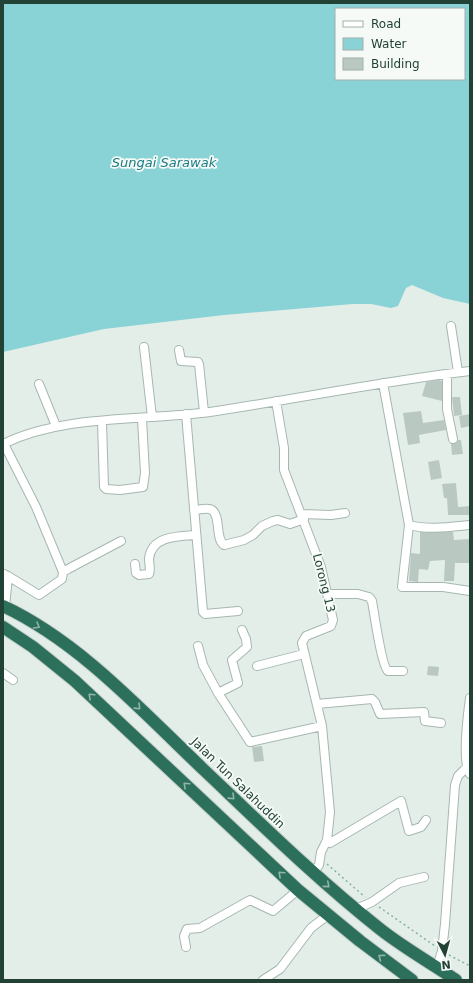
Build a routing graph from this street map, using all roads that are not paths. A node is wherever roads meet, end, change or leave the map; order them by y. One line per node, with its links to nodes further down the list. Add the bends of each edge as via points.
1 (451, 326): 5 (street)
2 (144, 347): 12 (street)
3 (179, 350): 10 (street, via 181,361 199,364)
4 (470, 371): 5 (street)
5 (458, 372): 6 (street)
6 (447, 374): 7 (street); 16 (street, via 447,409)
7 (383, 383): 9 (street); 21 (street)
8 (39, 384): 15 (street)
9 (276, 401): 10 (street); 20 (street, Lorong 13, via 284,448 284,470)
10 (204, 412): 11 (street)
11 (186, 414): 12 (street); 18 (street)
12 (152, 417): 13 (street)
13 (142, 419): 14 (street); 14 (street, via 145,473 143,486 120,490 106,489 104,486)
14 (102, 422): 15 (street)
15 (56, 426): 17 (street)
16 (453, 440)
17 (4, 444): 26 (street, via 36,507)
18 (194, 510): 20 (street, via 208,509 215,513 220,540 224,545 244,540 273,521 290,524); 23 (street)
19 (345, 513): 20 (street)
20 (303, 516): 29 (street, Lorong 13)
21 (409, 525): 22 (street, via 434,528); 28 (street, via 402,587 443,587)
22 (470, 525)
23 (195, 534): 25 (street, via 169,537 154,546 149,559 149,574 136,573); 31 (street, via 203,612)
24 (121, 541): 26 (street)
25 (135, 564)
26 (63, 572): 27 (street, via 62,578 39,595)
27 (6, 575): 30 (street)
28 (470, 591)
29 (328, 594): 35 (street, Lorong 13, via 333,620 331,626 304,638); 37 (street, via 358,594 369,597 379,634 383,666 388,671)
30 (4, 607): 48 (highway, Jalan Tun Salahuddin, one-way to 48, via 44,630 86,660)
31 (238, 611)
32 (3, 627): 50 (highway, one-way to 32, via 75,681)
33 (242, 630): 40 (street, via 246,647 232,660 238,683)
34 (198, 646): 40 (street, via 203,665)
35 (304, 654): 36 (street); 42 (street, Lorong 13)
36 (257, 666)
37 (403, 671)
38 (3, 673): 39 (street)
39 (13, 680)
40 (218, 693): 44 (street, via 250,742)
41 (470, 698): 45 (street, via 465,757)
42 (317, 704): 43 (street, via 372,699 380,714 424,712 425,721); 44 (street, Lorong 13)
43 (442, 723)
44 (322, 726): 47 (street, Lorong 13, via 330,812)
45 (468, 771): 54 (street, via 458,776 455,785 442,951)
46 (426, 820): 47 (street, via 421,827 409,831 401,801)
47 (326, 843): 48 (street, Lorong 13, via 318,868)
48 (312, 872): 51 (highway, Jalan Tun Salahuddin, one-way to 51)
49 (424, 877): 51 (street, via 399,883 372,902)
50 (298, 890): 52 (highway); 53 (street, via 273,911 250,900 200,928 187,929 184,936)
51 (356, 909): 54 (highway, Jalan Tun Salahuddin, via 381,930)
52 (328, 915): 55 (street, via 312,928 280,969); 56 (highway, one-way to 52)
53 (186, 947)
54 (437, 967): 57 (highway, Jalan Tun Salahuddin)
55 (262, 980)
56 (412, 980)
57 (456, 980)

